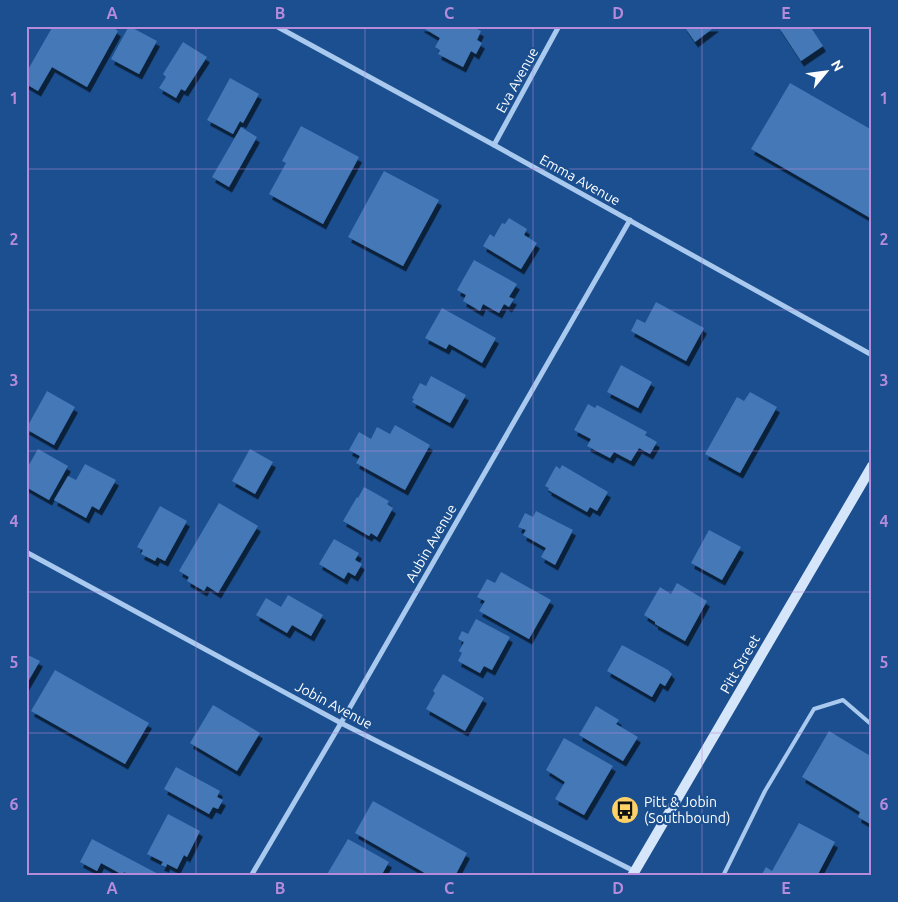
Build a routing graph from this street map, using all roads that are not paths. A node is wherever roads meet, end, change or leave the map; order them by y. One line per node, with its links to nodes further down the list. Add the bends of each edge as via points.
1 (276, 26): 3 (street, Emma Avenue)
2 (559, 26): 3 (street, Eva Avenue)
3 (494, 145): 4 (street, Emma Avenue)
4 (630, 220): 5 (street, Emma Avenue); 8 (street, Aubin Avenue)
5 (872, 355)
6 (872, 466): 10 (street, Pitt Street)
7 (26, 552): 8 (street, Jobin Avenue)
8 (341, 723): 10 (street, Jobin Avenue); 11 (street, Aubin Avenue)
9 (872, 725): 12 (lane, via 842,700 814,709 765,791)
10 (633, 874)
11 (251, 876)
12 (723, 876)

